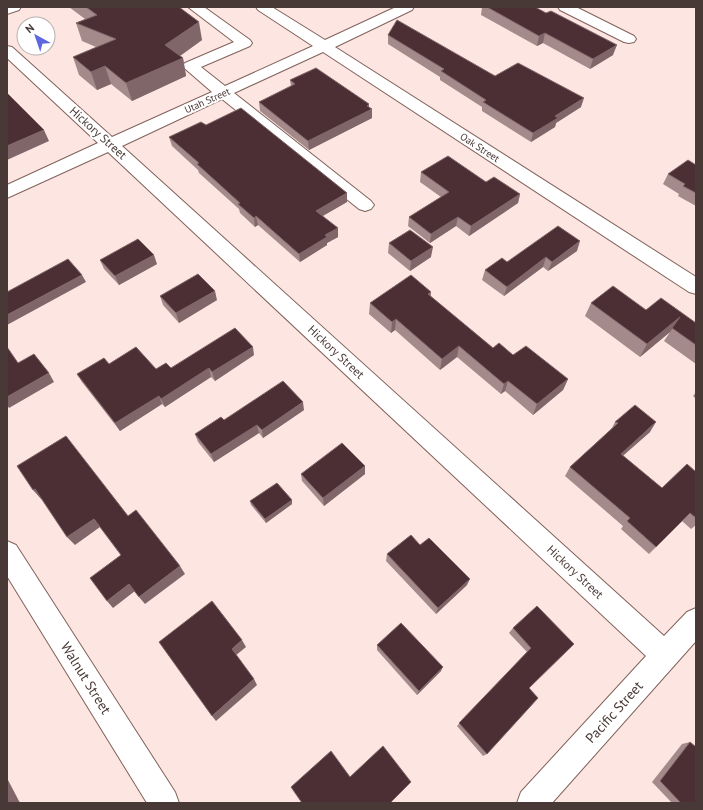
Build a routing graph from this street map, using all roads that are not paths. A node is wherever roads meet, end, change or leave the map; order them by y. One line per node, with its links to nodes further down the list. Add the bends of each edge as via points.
1 (14, 7): 6 (street)
2 (195, 7): 10 (street, via 245,43 190,66)
3 (263, 7): 8 (street, Oak Street)
4 (407, 7): 8 (street, Utah Street)
5 (566, 7): 7 (street)
6 (7, 10)
7 (629, 38)
8 (324, 47): 10 (street, Utah Street); 14 (street, Oak Street)
9 (7, 50): 11 (street, Hickory Street)
10 (223, 93): 11 (street, Utah Street); 13 (street)
11 (110, 144): 12 (street, Utah Street); 17 (street, Hickory Street)
12 (7, 192)
13 (365, 205)
14 (696, 287)
15 (7, 553): 18 (street, Walnut Street)
16 (696, 621): 17 (street, Pacific Street)
17 (665, 655): 19 (street, Pacific Street)
18 (164, 803)
19 (532, 803)

